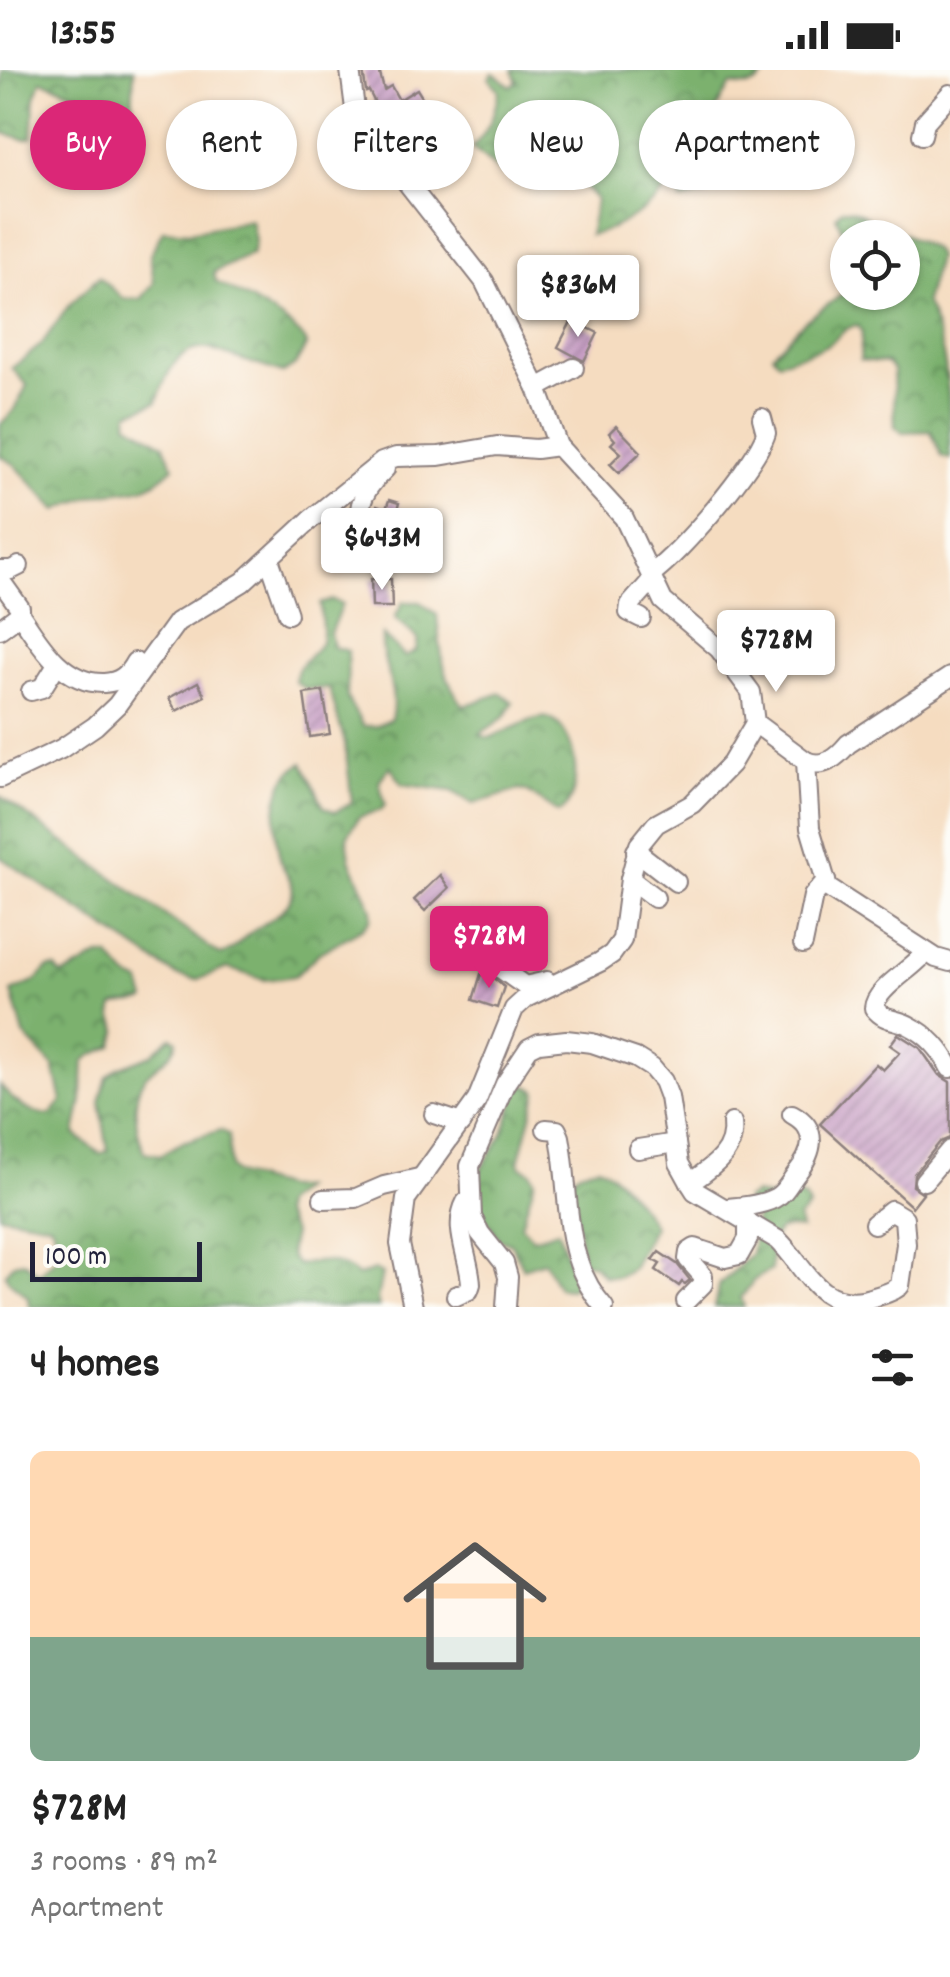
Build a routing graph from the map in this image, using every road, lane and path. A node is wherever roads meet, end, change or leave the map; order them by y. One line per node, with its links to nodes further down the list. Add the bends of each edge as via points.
1 (350, 70): 3 (street)
2 (950, 94): 4 (street)
3 (355, 100)
4 (922, 135)
5 (411, 190): 7 (street, via 484,281)
6 (574, 368): 7 (street)
7 (537, 388): 9 (street)
8 (762, 418): 13 (street, via 766,433 753,460)
9 (558, 446): 10 (street); 13 (street, via 598,476)
10 (396, 457): 11 (street, via 358,508 364,549); 12 (street, via 362,475)
11 (384, 554)
12 (269, 559): 16 (street); 25 (street, via 177,622 95,726 62,749)
13 (652, 577): 17 (street, via 630,605 629,612); 23 (street, via 670,610 731,662 751,692)
14 (0, 580): 15 (street)
15 (12, 608): 18 (street); 20 (street)
16 (288, 614)
17 (640, 618)
18 (0, 630)
19 (138, 656): 20 (street, via 120,680 108,683)
20 (57, 664): 22 (street, via 42,688)
21 (950, 676): 24 (street, via 836,758)
22 (31, 692)
23 (755, 722): 24 (street); 26 (street, via 702,796 656,824)
24 (806, 761): 28 (street, via 810,828)
25 (2, 774)
26 (636, 851): 27 (street); 29 (street)
27 (630, 880): 30 (street); 35 (street, via 622,940 612,954)
28 (826, 881): 31 (street, via 814,896); 32 (street, via 833,894)
29 (676, 882)
30 (655, 898)
31 (804, 944)
32 (926, 952): 33 (street); 38 (street, via 880,992 874,1008 926,1037)
33 (950, 962)
34 (501, 969): 35 (street, via 533,986)
35 (581, 971): 36 (street, via 526,998)
36 (507, 1023): 37 (street); 42 (street, via 488,1078)
37 (529, 1048): 44 (street, via 580,1041 652,1068 669,1096); 50 (street, via 478,1144)
38 (950, 1068)
39 (434, 1114): 42 (street)
40 (792, 1114): 52 (street, via 811,1136 804,1165 770,1201)
41 (732, 1123): 49 (street, via 724,1156)
42 (461, 1124): 47 (street)
43 (546, 1129): 60 (street, via 558,1130 576,1256)
44 (676, 1143): 45 (street); 49 (street)
45 (638, 1148)
46 (950, 1150): 48 (street)
47 (419, 1178): 51 (street, via 356,1198); 59 (street, via 406,1200 400,1244)
48 (924, 1181)
49 (690, 1183): 52 (street)
50 (469, 1198): 55 (street, via 461,1228 471,1284); 58 (street, via 480,1233 504,1262)
51 (323, 1199)
52 (726, 1208): 53 (street)
53 (748, 1221): 56 (street, via 778,1240 811,1282 840,1304); 57 (street, via 739,1255 688,1252 703,1284)
54 (874, 1224): 56 (street, via 892,1210 907,1227)
55 (456, 1296)
56 (893, 1299)
57 (686, 1300)
58 (505, 1306)
59 (413, 1307)
60 (604, 1307)

